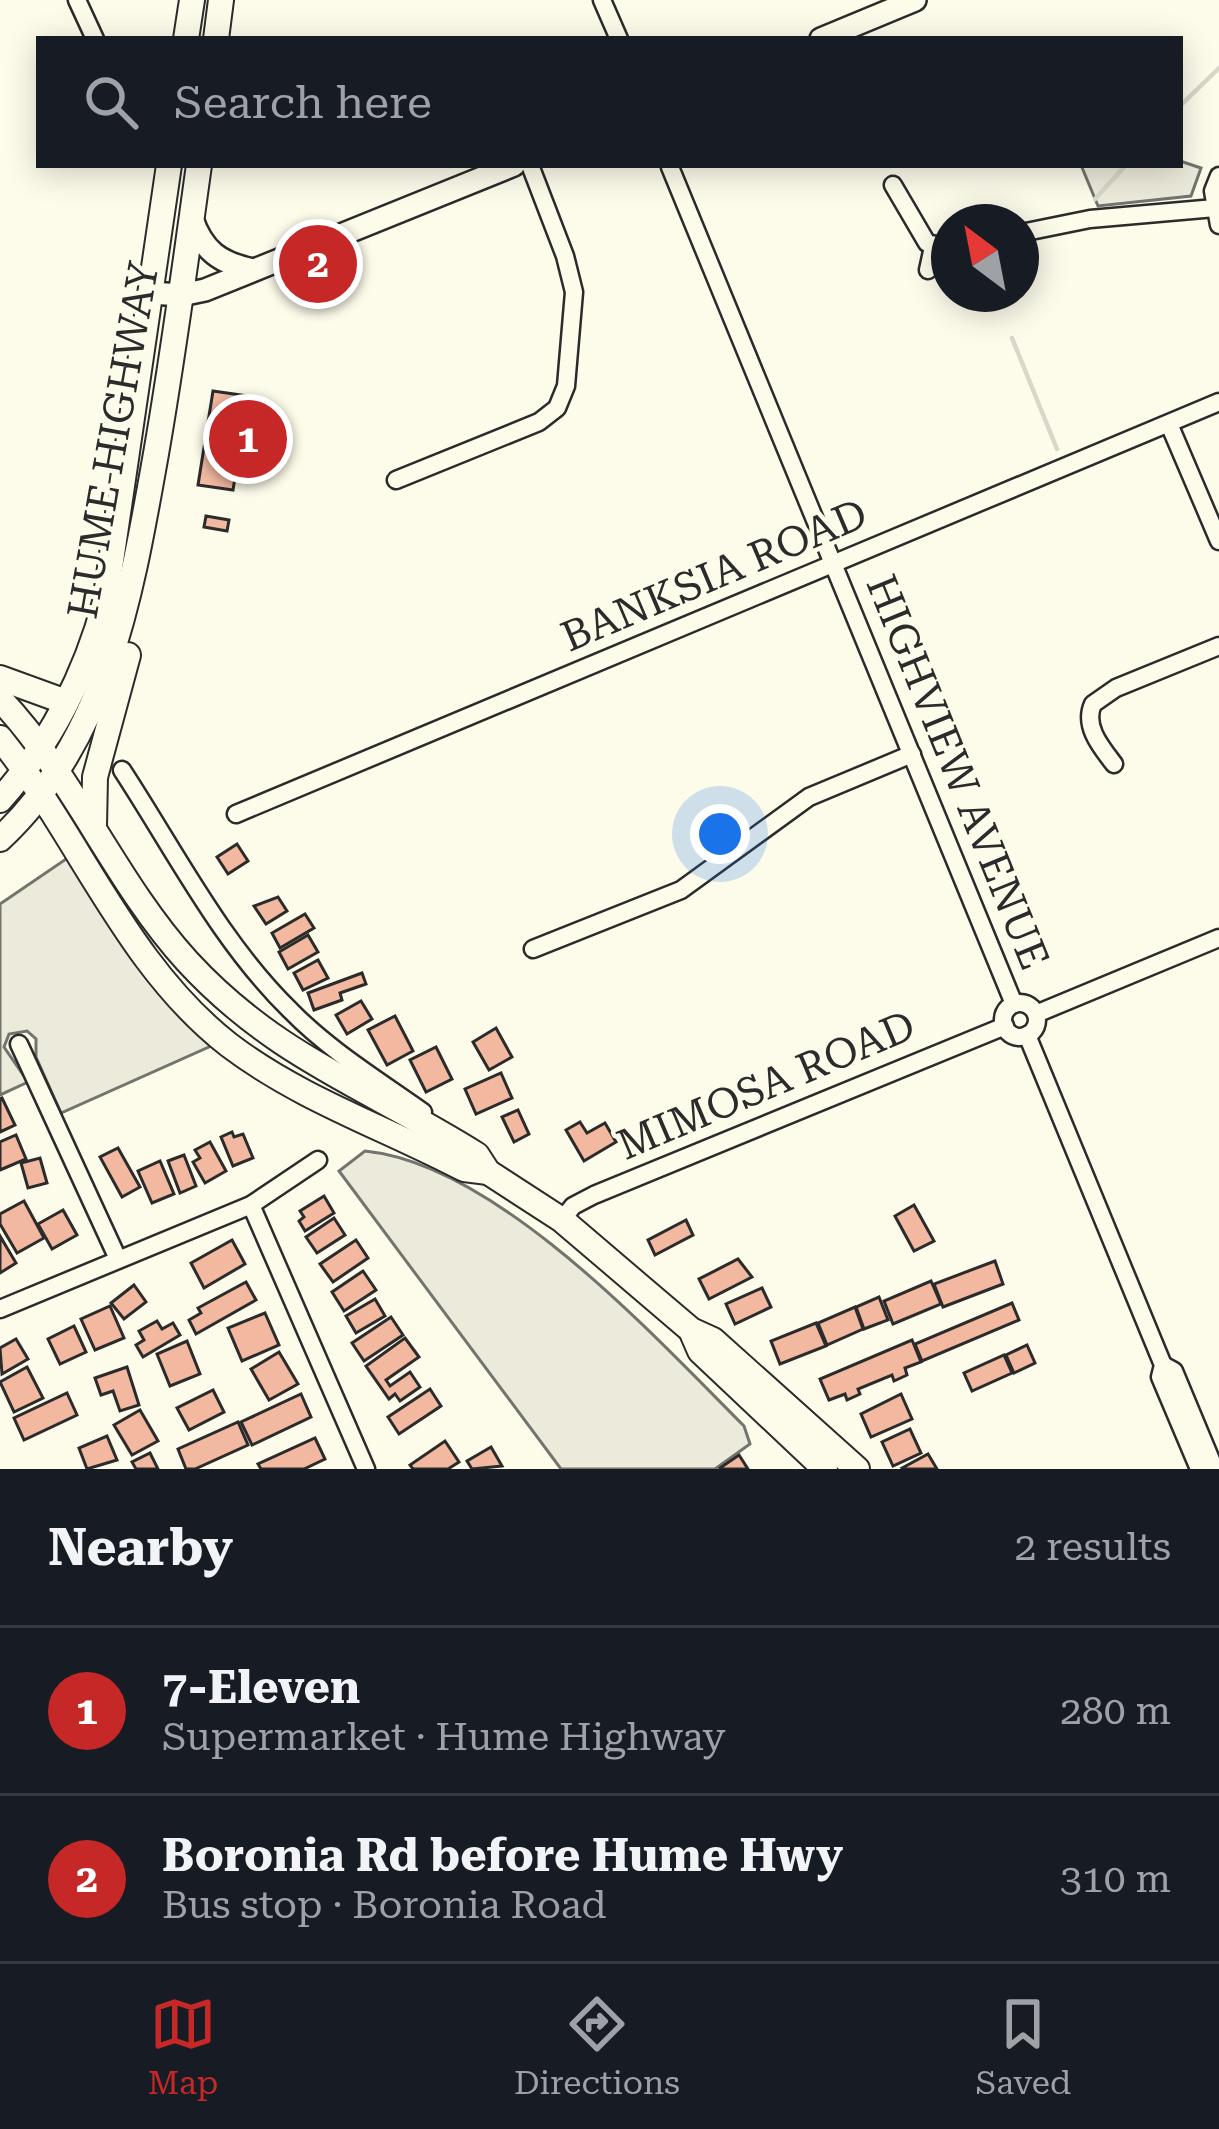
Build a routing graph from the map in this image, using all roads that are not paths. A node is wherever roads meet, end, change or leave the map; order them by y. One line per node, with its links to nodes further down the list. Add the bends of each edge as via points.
1 (77, 0): 6 (street)
2 (192, 0): 7 (highway)
3 (221, 0): 8 (highway)
4 (602, 0): 9 (street)
5 (915, 0): 10 (main road)
6 (93, 36)
7 (186, 36)
8 (216, 36)
9 (618, 36)
10 (827, 36)
11 (169, 168): 25 (highway, HUME HIGHWAY)
12 (199, 168): 19 (highway, HUME HIGHWAY)
13 (507, 168): 24 (main road)
14 (531, 168): 29 (street, via 574,292 563,398 539,422)
15 (670, 168): 32 (street, HIGHVIEW AVENUE)
16 (1219, 176): 18 (street)
17 (893, 185): 21 (street)
18 (1217, 216): 20 (street)
19 (191, 218): 24 (main road, via 211,254); 26 (highway, HUME HIGHWAY)
20 (1039, 230)
21 (931, 241)
22 (931, 265): 23 (street)
23 (928, 270)
24 (253, 271): 26 (main road)
25 (152, 293): 26 (main road); 36 (highway, HUME HIGHWAY, via 105,602)
26 (181, 295): 31 (highway, HUME HIGHWAY)
27 (1219, 402): 28 (street, BANKSIA ROAD)
28 (1169, 424): 30 (street); 32 (street, BANKSIA ROAD)
29 (396, 480)
30 (1219, 541)
31 (139, 557): 43 (highway, HUME HIGHWAY, via 105,676); 47 (highway, via 129,650 94,778)
32 (833, 564): 39 (street, HIGHVIEW AVENUE); 46 (street, BANKSIA ROAD)
33 (1219, 646): 40 (street, via 1088,700 1093,731)
34 (0, 678): 36 (highway)
35 (0, 699): 38 (highway)
36 (66, 702): 38 (highway, HUME HIGHWAY)
37 (0, 738): 42 (highway)
38 (40, 746): 42 (highway, HUME HIGHWAY); 43 (highway)
39 (912, 754): 50 (street, via 809,797 701,880); 51 (street, HIGHVIEW AVENUE)
40 (1114, 764)
41 (122, 770): 56 (street, via 217,920 294,1015)
42 (25, 771): 44 (highway); 45 (highway, HUME HIGHWAY)
43 (58, 772): 44 (highway, HUME HIGHWAY); 47 (highway)
44 (40, 795): 48 (highway, HUME HIGHWAY); 58 (highway, via 147,961 227,1043 322,1102 464,1169)
45 (0, 800)
46 (236, 814)
47 (94, 827): 56 (highway, via 184,957 242,1015 313,1064)
48 (0, 839)
49 (1219, 938): 52 (street)
50 (532, 950)
51 (1015, 1004): 52 (street); 53 (street)
52 (1036, 1013): 54 (street)
53 (1005, 1026): 54 (street); 60 (street, MIMOSA ROAD, via 594,1196)
54 (1027, 1035): 64 (street, HIGHVIEW AVENUE)
55 (20, 1044): 61 (street)
56 (465, 1147): 58 (highway)
57 (318, 1160): 59 (street)
58 (488, 1172): 60 (highway)
59 (251, 1205): 61 (street); 65 (street)
60 (562, 1220): 63 (highway)
61 (118, 1259): 62 (street)
62 (0, 1309)
63 (692, 1330): 66 (highway, via 700,1351); 67 (highway)
64 (1210, 1468)
65 (366, 1469)
66 (825, 1469)
67 (857, 1469)

